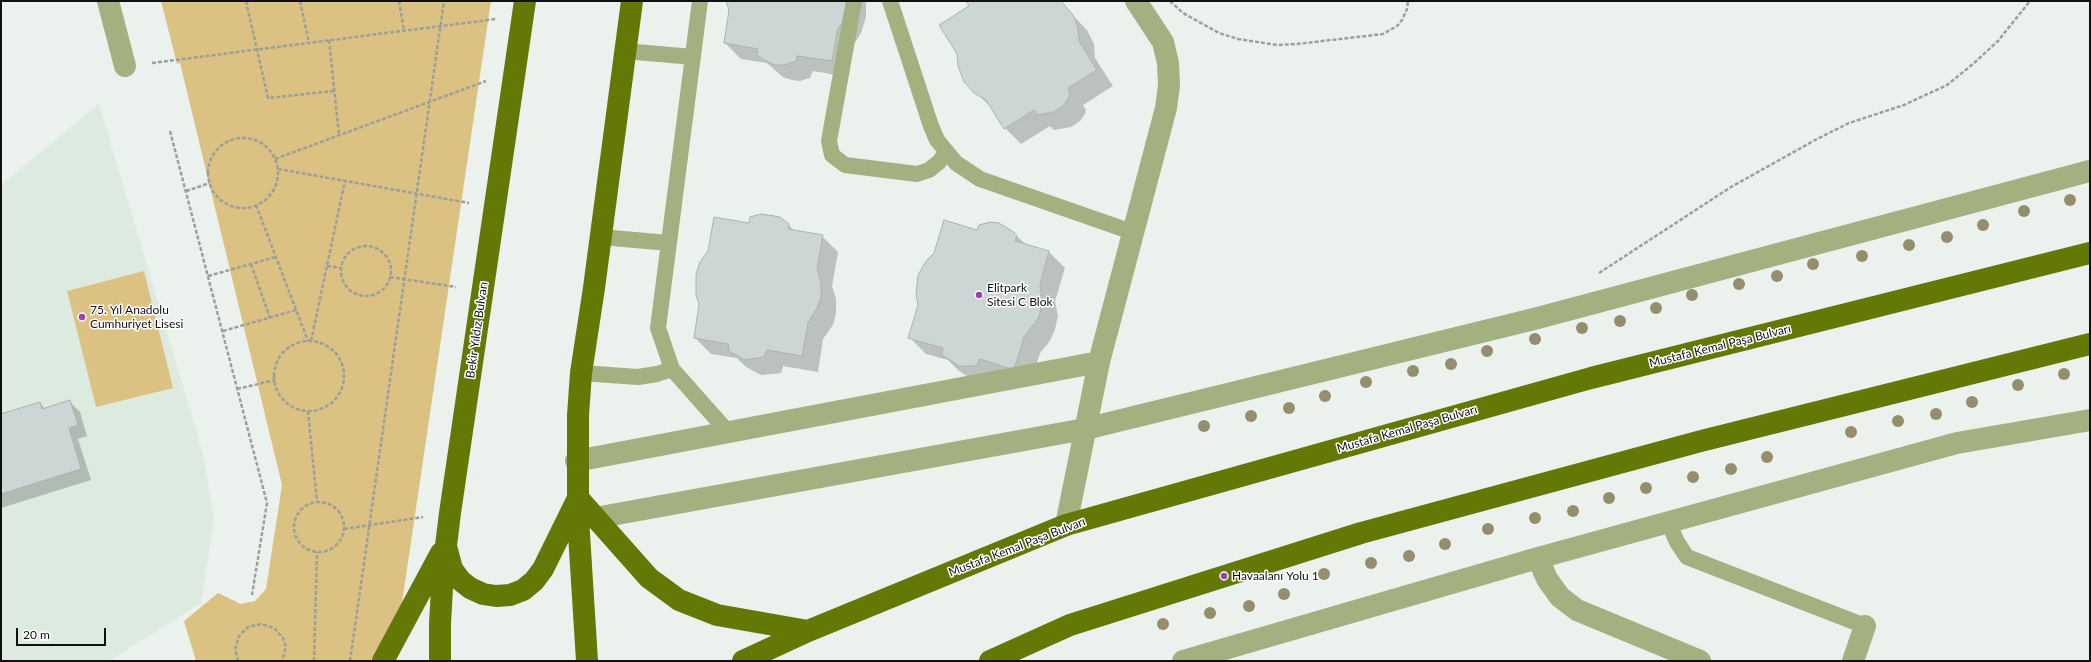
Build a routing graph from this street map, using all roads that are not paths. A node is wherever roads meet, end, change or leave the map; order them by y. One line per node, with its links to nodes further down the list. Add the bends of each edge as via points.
1 (108, 1): 10 (street)
2 (632, 1): 8 (main road)
3 (700, 1): 9 (lane)
4 (854, 1): 11 (lane, via 829,141 832,155 845,166 917,174 939,162)
5 (890, 1): 11 (lane, via 937,140)
6 (1136, 1): 13 (street, via 1163,42 1168,63 1169,85 1166,108)
7 (524, 8): 29 (main road, Bekir Yıldız Bulvarı)
8 (625, 51): 9 (lane); 14 (main road)
9 (693, 57): 15 (lane)
10 (125, 66)
11 (946, 152): 13 (lane, via 956,163 980,179)
12 (2090, 171): 22 (street, via 1534,319)
13 (1132, 232): 18 (street)
14 (601, 238): 15 (lane); 20 (main road)
15 (669, 243): 19 (lane, via 658,328)
16 (2090, 253): 28 (main road, Mustafa Kemal Paşa Bulvarı, via 1591,378)
17 (2090, 344): 37 (main road, via 1701,441 1360,533 1070,625)
18 (1099, 362): 22 (street); 23 (street)
19 (672, 369): 20 (lane, via 638,377); 23 (lane)
20 (581, 373): 24 (main road)
21 (2090, 420): 27 (street, via 1957,443)
22 (1085, 429): 26 (street); 28 (street)
23 (728, 432): 24 (street)
24 (576, 461): 25 (main road)
25 (578, 498): 26 (main road); 29 (main road, via 543,570 523,590 496,596 482,594 465,584 452,568); 35 (main road)
26 (595, 518): 32 (main road, via 649,578 679,600 717,615)
27 (1668, 522): 30 (street); 31 (lane, via 1687,557)
28 (1066, 525): 32 (main road, Mustafa Kemal Paşa Bulvarı)
29 (446, 543): 33 (main road); 34 (main road, Bekir Yıldız Bulvarı)
30 (1538, 558): 38 (street); 39 (street, via 1547,579 1560,597 1577,610)
31 (1866, 626): 40 (street)
32 (808, 631): 36 (main road, Mustafa Kemal Paşa Bulvarı)
33 (382, 661)
34 (440, 661)
35 (587, 661)
36 (743, 661)
37 (990, 661)
38 (1183, 661)
39 (1700, 661)
40 (1853, 661)

